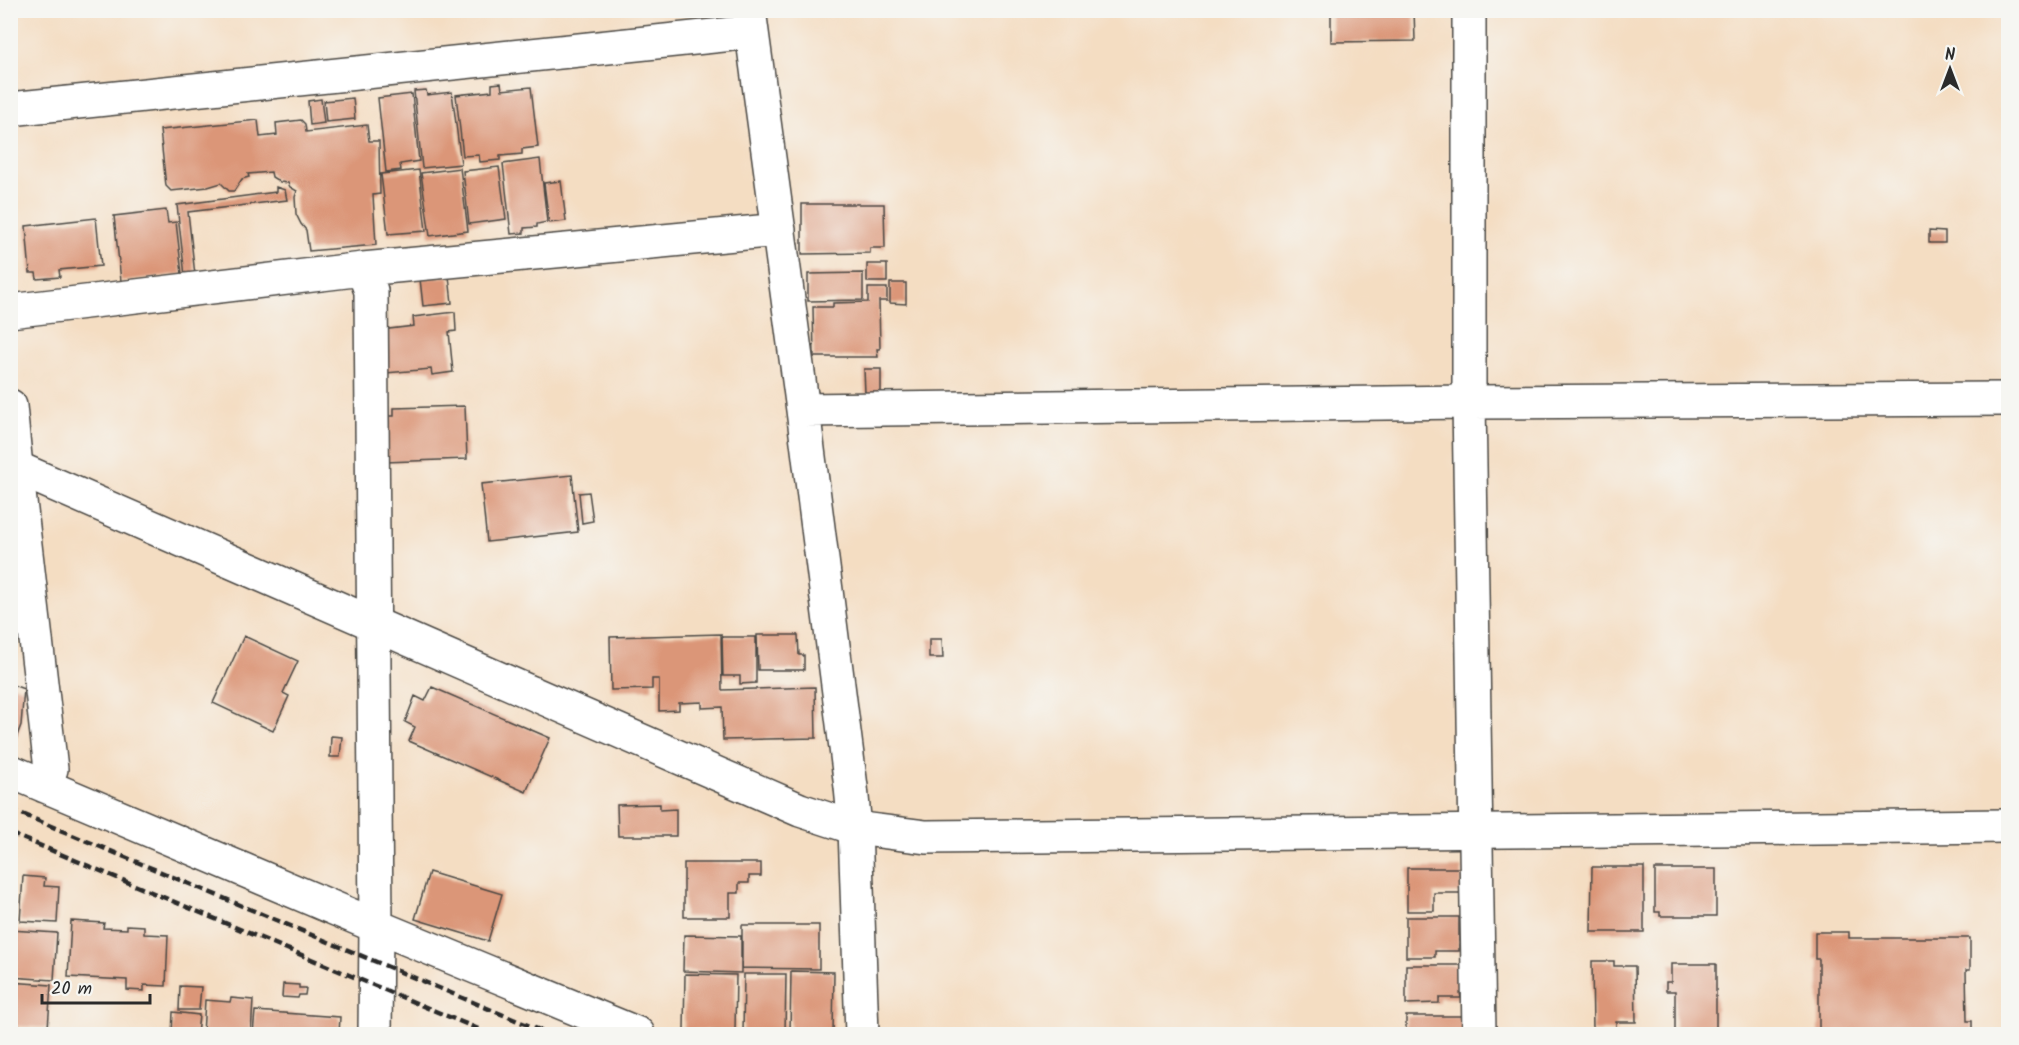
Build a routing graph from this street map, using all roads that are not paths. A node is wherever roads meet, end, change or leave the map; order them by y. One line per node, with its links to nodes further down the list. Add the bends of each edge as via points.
1 (1469, 10): 8 (street)
2 (750, 21): 3 (street); 4 (street)
3 (10, 109)
4 (779, 230): 5 (street); 10 (street)
5 (363, 268): 6 (street); 12 (street, via 371,291)
6 (10, 311)
7 (2008, 399): 8 (street)
8 (1469, 402): 10 (street); 17 (street)
9 (10, 406): 11 (street)
10 (803, 410): 16 (street)
11 (13, 466): 12 (street); 14 (street, via 51,769)
12 (374, 625): 16 (street, via 801,810); 18 (street)
13 (10, 771): 14 (street)
14 (45, 786): 18 (street)
15 (2008, 826): 17 (street)
16 (855, 828): 17 (street, via 926,837); 21 (street)
17 (1476, 830): 22 (street)
18 (376, 926): 19 (street); 20 (street)
19 (375, 1035)
20 (638, 1035)
21 (862, 1035)
22 (1479, 1035)

